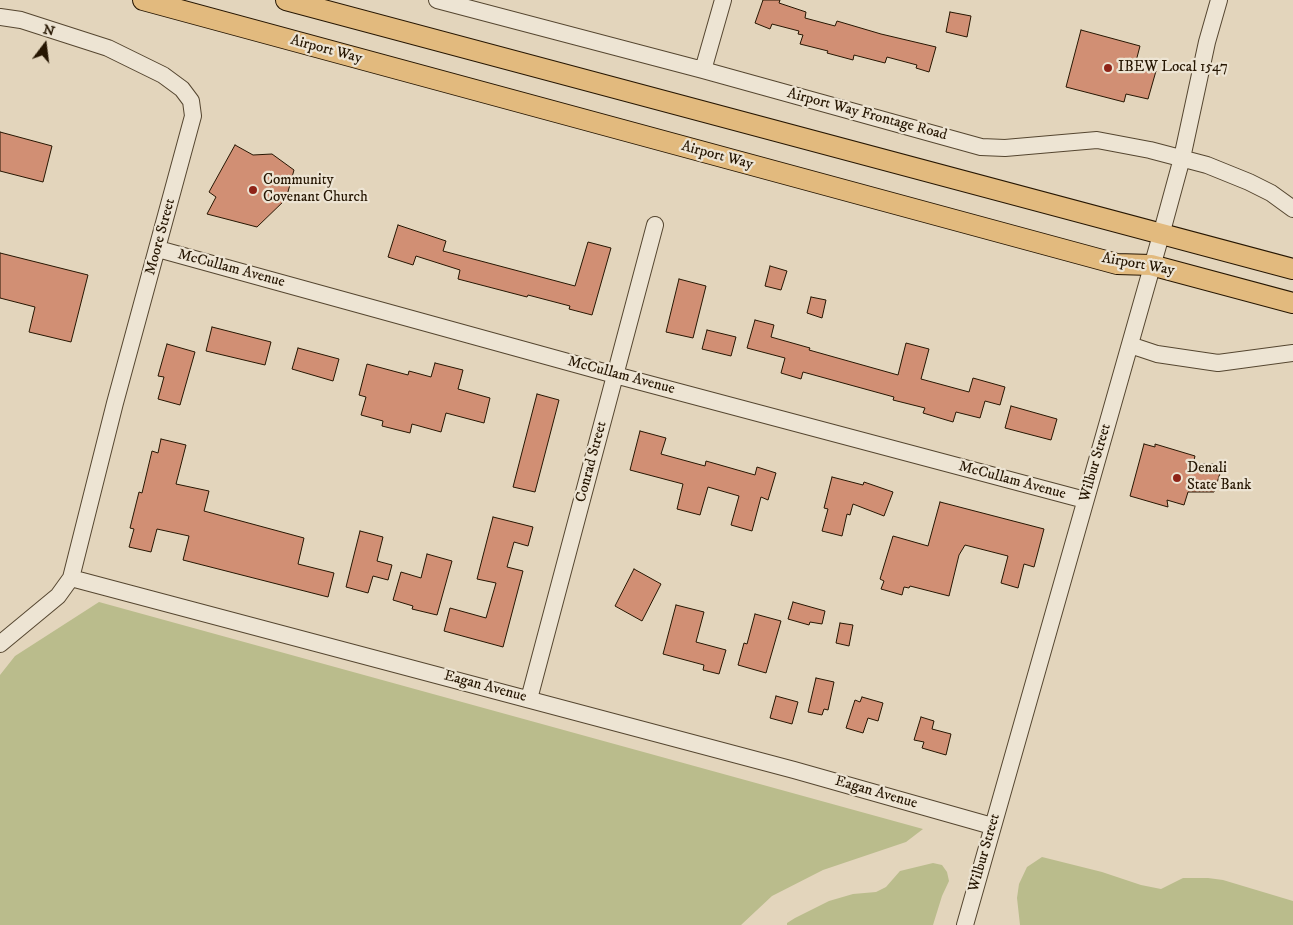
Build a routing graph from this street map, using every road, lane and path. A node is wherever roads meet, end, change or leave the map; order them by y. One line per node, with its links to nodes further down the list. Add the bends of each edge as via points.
1 (143, 0): 13 (main road, Airport Way, via 1117,264)
2 (286, 0): 11 (main road)
3 (437, 0): 7 (street, Airport Way Frontage Road)
4 (723, 0): 7 (street)
5 (1219, 0): 8 (street, Wilbur Street)
6 (0, 17): 12 (street, Moore Street, via 21,20 108,48 162,75 182,89 192,101 193,116)
7 (703, 70): 8 (street, Airport Way Frontage Road, via 981,147 1024,147 1096,140)
8 (1182, 158): 9 (street, Airport Way Frontage Road, via 1249,182 1271,192); 11 (street, Wilbur Street)
9 (1293, 208)
10 (655, 225): 18 (street, Conrad Street)
11 (1161, 235): 13 (street, Wilbur Street); 14 (main road)
12 (158, 249): 18 (street, McCullam Avenue); 20 (street, Moore Street)
13 (1151, 265): 15 (main road, Airport Way); 16 (street, Wilbur Street)
14 (1293, 269)
15 (1293, 303)
16 (1130, 346): 17 (street, via 1157,354 1218,363); 19 (street, Wilbur Street)
17 (1293, 353)
18 (615, 375): 19 (street, McCullam Avenue); 22 (street, Conrad Street)
19 (1085, 500): 23 (street, Wilbur Street)
20 (70, 578): 21 (street, via 58,596); 22 (street, Eagan Avenue)
21 (0, 644)
22 (529, 699): 23 (street, Eagan Avenue)
23 (992, 826): 24 (street, Wilbur Street)
24 (965, 925)

